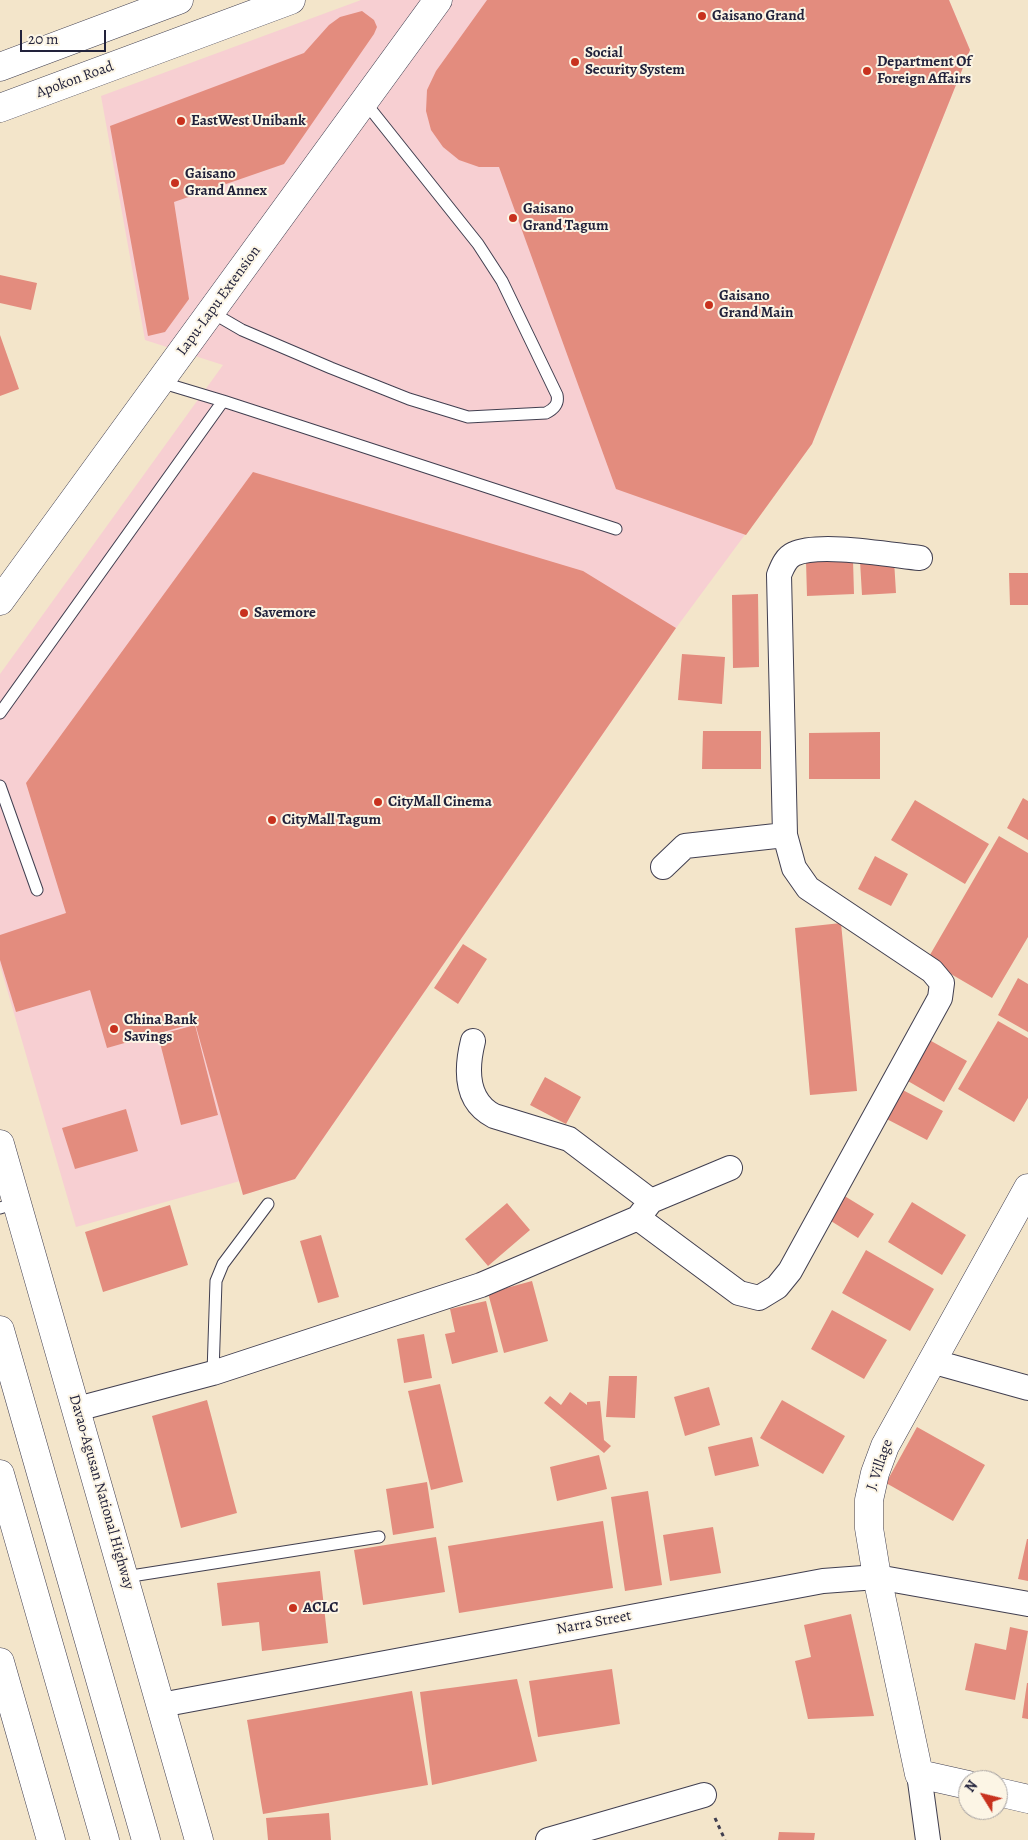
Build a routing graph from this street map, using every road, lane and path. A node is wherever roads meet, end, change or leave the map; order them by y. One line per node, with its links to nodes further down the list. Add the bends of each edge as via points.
1 (179, 0): 4 (main road)
2 (291, 0): 6 (main road, Apokon Road)
3 (438, 0): 5 (main road, Lapu-Lapu Extension)
4 (0, 67)
5 (364, 101): 7 (main road, Lapu-Lapu Extension); 7 (lane, via 478,244 502,280 557,395 556,405 546,413 468,417 409,399 331,368 242,330)
6 (0, 108)
7 (211, 312): 8 (main road, Lapu-Lapu Extension)
8 (160, 382): 9 (lane); 12 (main road, Lapu-Lapu Extension)
9 (223, 401): 10 (lane); 13 (lane)
10 (616, 529)
11 (920, 558): 15 (street, via 849,550 808,550 794,554 782,566 779,576)
12 (0, 601)
13 (0, 712)
14 (0, 786): 17 (lane)
15 (785, 835): 16 (street, via 685,846); 24 (street, via 794,868 808,888 932,971 942,983 940,998 790,1271 777,1288 759,1298 739,1293)
16 (663, 867)
17 (37, 890)
18 (473, 1042): 24 (street, via 468,1060 470,1088 485,1112 569,1138)
19 (0, 1144): 23 (main road, Davao-Agusan National Highway)
20 (730, 1168): 24 (street)
21 (1028, 1188): 26 (main road, J. Village)
22 (268, 1204): 27 (lane, via 223,1264 216,1281)
23 (8, 1206): 29 (main road, Davao-Agusan National Highway)
24 (644, 1210): 27 (street, via 481,1285)
25 (0, 1330): 44 (main road)
26 (931, 1361): 28 (street); 33 (main road, J. Village, via 874,1472 869,1528)
27 (213, 1373): 29 (street)
28 (1028, 1388)
29 (77, 1409): 32 (main road, Davao-Agusan National Highway)
30 (0, 1474): 43 (main road)
31 (379, 1537): 32 (lane)
32 (125, 1577): 36 (main road, Davao-Agusan National Highway)
33 (877, 1577): 34 (street, Narra Street); 36 (street, Narra Street, via 775,1588); 37 (main road, J. Village)
34 (1028, 1604)
35 (0, 1662): 42 (main road)
36 (161, 1705): 45 (main road, Davao-Agusan National Highway)
37 (919, 1774): 38 (main road); 47 (street)
38 (958, 1783)
39 (1008, 1794): 41 (main road)
40 (704, 1795): 46 (street)
41 (1028, 1799)
42 (51, 1840)
43 (105, 1840)
44 (146, 1840)
45 (200, 1840)
46 (548, 1840)
47 (928, 1840)

